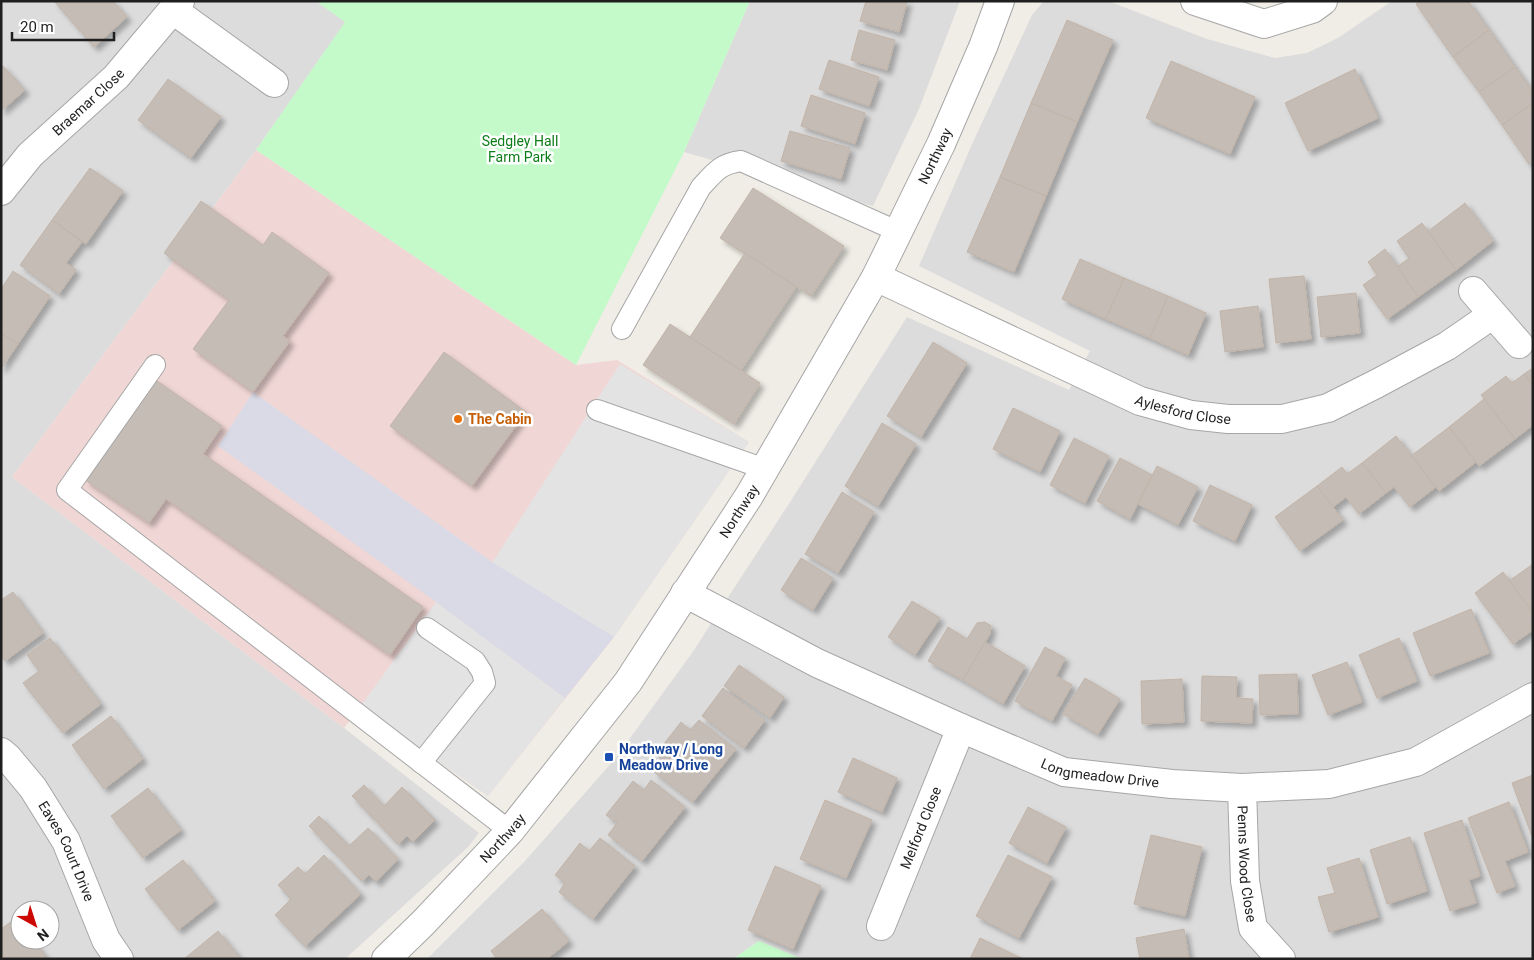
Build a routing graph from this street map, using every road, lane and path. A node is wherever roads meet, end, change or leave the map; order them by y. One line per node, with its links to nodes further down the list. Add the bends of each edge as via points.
1 (1000, 1): 7 (street, Northway, via 941,144)
2 (1195, 1): 3 (street, via 1264,24 1312,8)
3 (1323, 1)
4 (176, 6): 5 (street, Braemar Close); 6 (street, Braemar Close, via 116,77 30,155)
5 (274, 83)
6 (1, 191)
7 (899, 232): 8 (street, Northway); 11 (lane, via 741,161 729,162 718,168 701,187)
8 (876, 278): 10 (street, Aylesford Close, via 1140,401 1191,415 1228,418 1282,419 1328,408 1447,346); 15 (street, Northway)
9 (1473, 291): 10 (street)
10 (1492, 315): 12 (street)
11 (622, 329)
12 (1519, 344)
13 (155, 365): 21 (lane, via 67,490)
14 (597, 410): 15 (lane)
15 (765, 469): 16 (street, Northway)
16 (685, 593): 19 (street, Longmeadow Drive, via 817,663); 23 (street, Northway, via 628,682)
17 (427, 628): 21 (lane, via 475,661 486,683)
18 (1533, 696): 22 (street, Longmeadow Drive, via 1416,762 1329,784)
19 (961, 728): 22 (street, Longmeadow Drive, via 1064,772); 24 (street, Melford Close)
20 (1, 752): 25 (street, Eaves Court Drive, via 33,788 66,841 106,940)
21 (421, 763): 23 (lane)
22 (1242, 788): 27 (street, Penns Wood Close, via 1245,881 1253,928)
23 (510, 831): 26 (street, Northway)
24 (881, 926)
25 (119, 959)
26 (386, 959)
27 (1281, 959)

